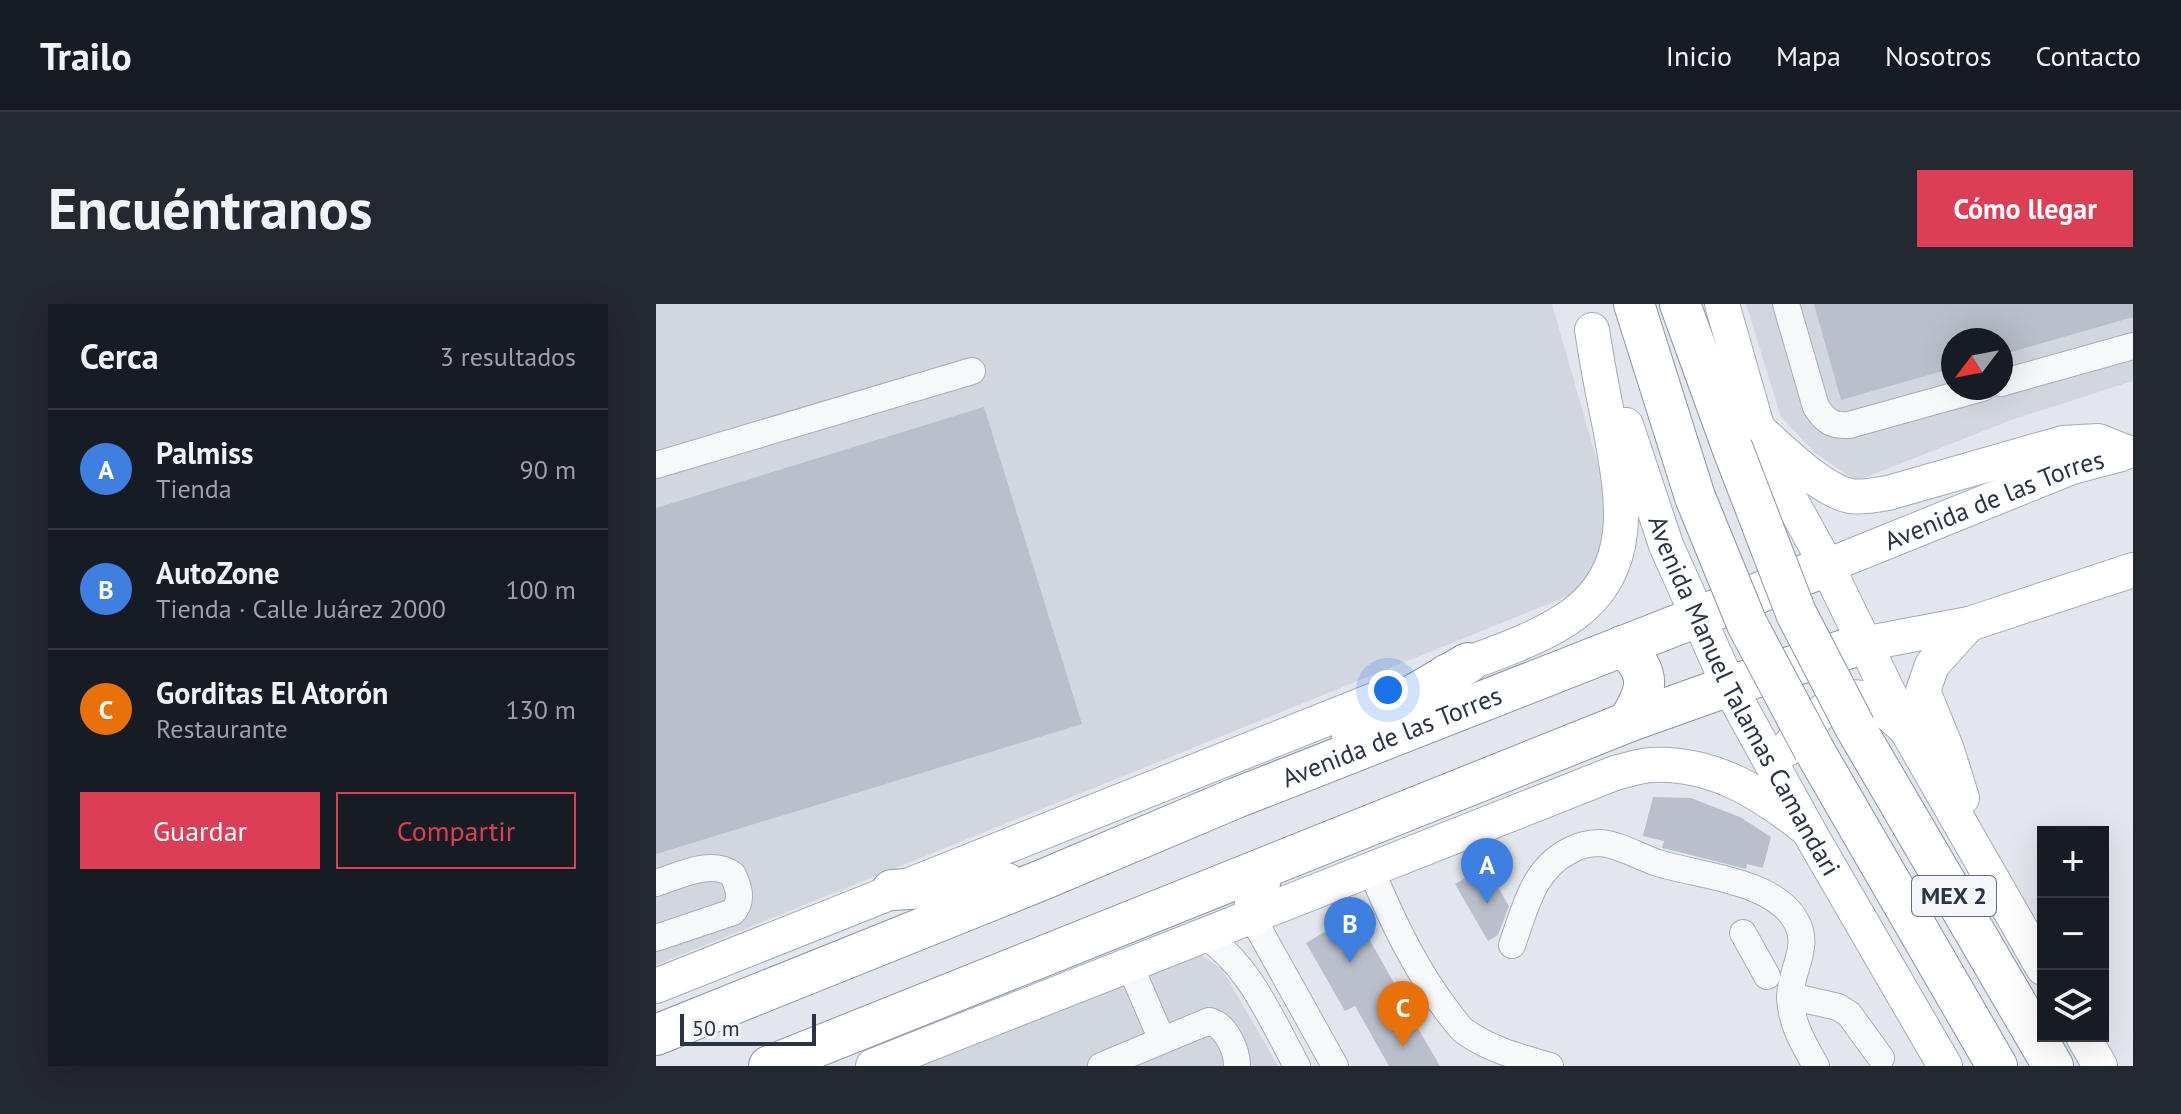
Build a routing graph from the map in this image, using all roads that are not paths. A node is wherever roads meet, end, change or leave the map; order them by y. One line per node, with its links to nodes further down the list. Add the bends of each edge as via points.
1 (1634, 304): 57 (highway, MEX 2, bridge, via 1695,497 1747,624)
2 (1680, 304): 10 (highway, MEX 2)
3 (1722, 304): 10 (main road)
4 (1786, 304): 9 (street, via 1824,419 1836,426 1849,425)
5 (1588, 317): 14 (main road, Avenida Manuel Talamas Camandari); 21 (main road, Avenida de las Torres, via 1623,507 1618,552 1605,581 1574,614)
6 (2133, 346): 8 (street)
7 (972, 371): 12 (street)
8 (2013, 380)
9 (1941, 399)
10 (1745, 438): 11 (main road, via 1850,496 1863,497 2063,443 2098,441); 13 (main road); 58 (highway, MEX 2, bridge, via 1796,613 1855,727)
11 (2130, 452): 15 (main road, Avenida de las Torres, via 2072,467)
12 (656, 465)
13 (1778, 477): 14 (main road, via 1773,511 1761,525 1697,547); 15 (main road)
14 (1666, 545): 17 (main road, Avenida Manuel Talamas Camandari)
15 (1827, 566): 17 (highway, Avenida de las Torres); 19 (main road)
16 (2133, 570): 18 (main road)
17 (1697, 616): 20 (highway, Avenida de las Torres); 22 (main road, Avenida Manuel Talamas Camandari)
18 (1969, 624): 19 (main road); 28 (main road, via 1932,665 1923,691)
19 (1863, 644): 22 (highway); 24 (main road)
20 (1622, 646): 23 (highway, via 1645,680 1642,699); 26 (highway, Avenida de las Torres)
21 (1468, 663): 26 (highway); 33 (main road, Avenida de las Torres)
22 (1729, 686): 23 (highway); 25 (main road, Avenida Manuel Talamas Camandari)
23 (1628, 722): 29 (highway)
24 (1906, 729): 25 (main road, via 1865,699 1845,699 1810,725); 28 (main road)
25 (1774, 766): 27 (main road, Avenida Manuel Talamas Camandari)
26 (1236, 798): 31 (highway, Avenida de las Torres)
27 (1808, 830): 30 (main road, via 1737,782 1707,771 1650,765 1615,773); 56 (main road, Avenida Manuel Talamas Camandari)
28 (1980, 860): 39 (main road)
29 (1263, 869): 34 (highway); 48 (highway)
30 (1371, 869): 34 (main road); 54 (street, via 1433,993 1462,1030)
31 (1042, 880): 33 (highway); 44 (highway, Avenida de las Torres)
32 (656, 883): 37 (street, via 721,868 733,875 740,896 733,912)
33 (892, 890): 42 (main road, Avenida de las Torres)
34 (1252, 917): 36 (main road); 53 (street)
35 (1743, 933): 41 (street)
36 (1205, 936): 40 (main road); 52 (street, via 1237,963)
37 (656, 938)
38 (1512, 945): 43 (street, via 1547,866 1574,848 1603,843 1757,890 1787,907 1801,937)
39 (2037, 958)
40 (1130, 966): 45 (street); 49 (main road)
41 (1767, 976)
42 (656, 986)
43 (1790, 996): 47 (street, via 1849,1014); 55 (street, via 1797,1030)
44 (656, 1035)
45 (1162, 1040): 50 (street); 51 (street, via 1214,1021 1234,1049)
46 (2086, 1042): 59 (main road)
47 (1881, 1058)
48 (769, 1066)
49 (873, 1066)
50 (1101, 1066)
51 (1237, 1066)
52 (1297, 1066)
53 (1335, 1066)
54 (1550, 1066)
55 (1816, 1066)
56 (1945, 1066)
57 (1997, 1066)
58 (2053, 1066)
59 (2100, 1066)

